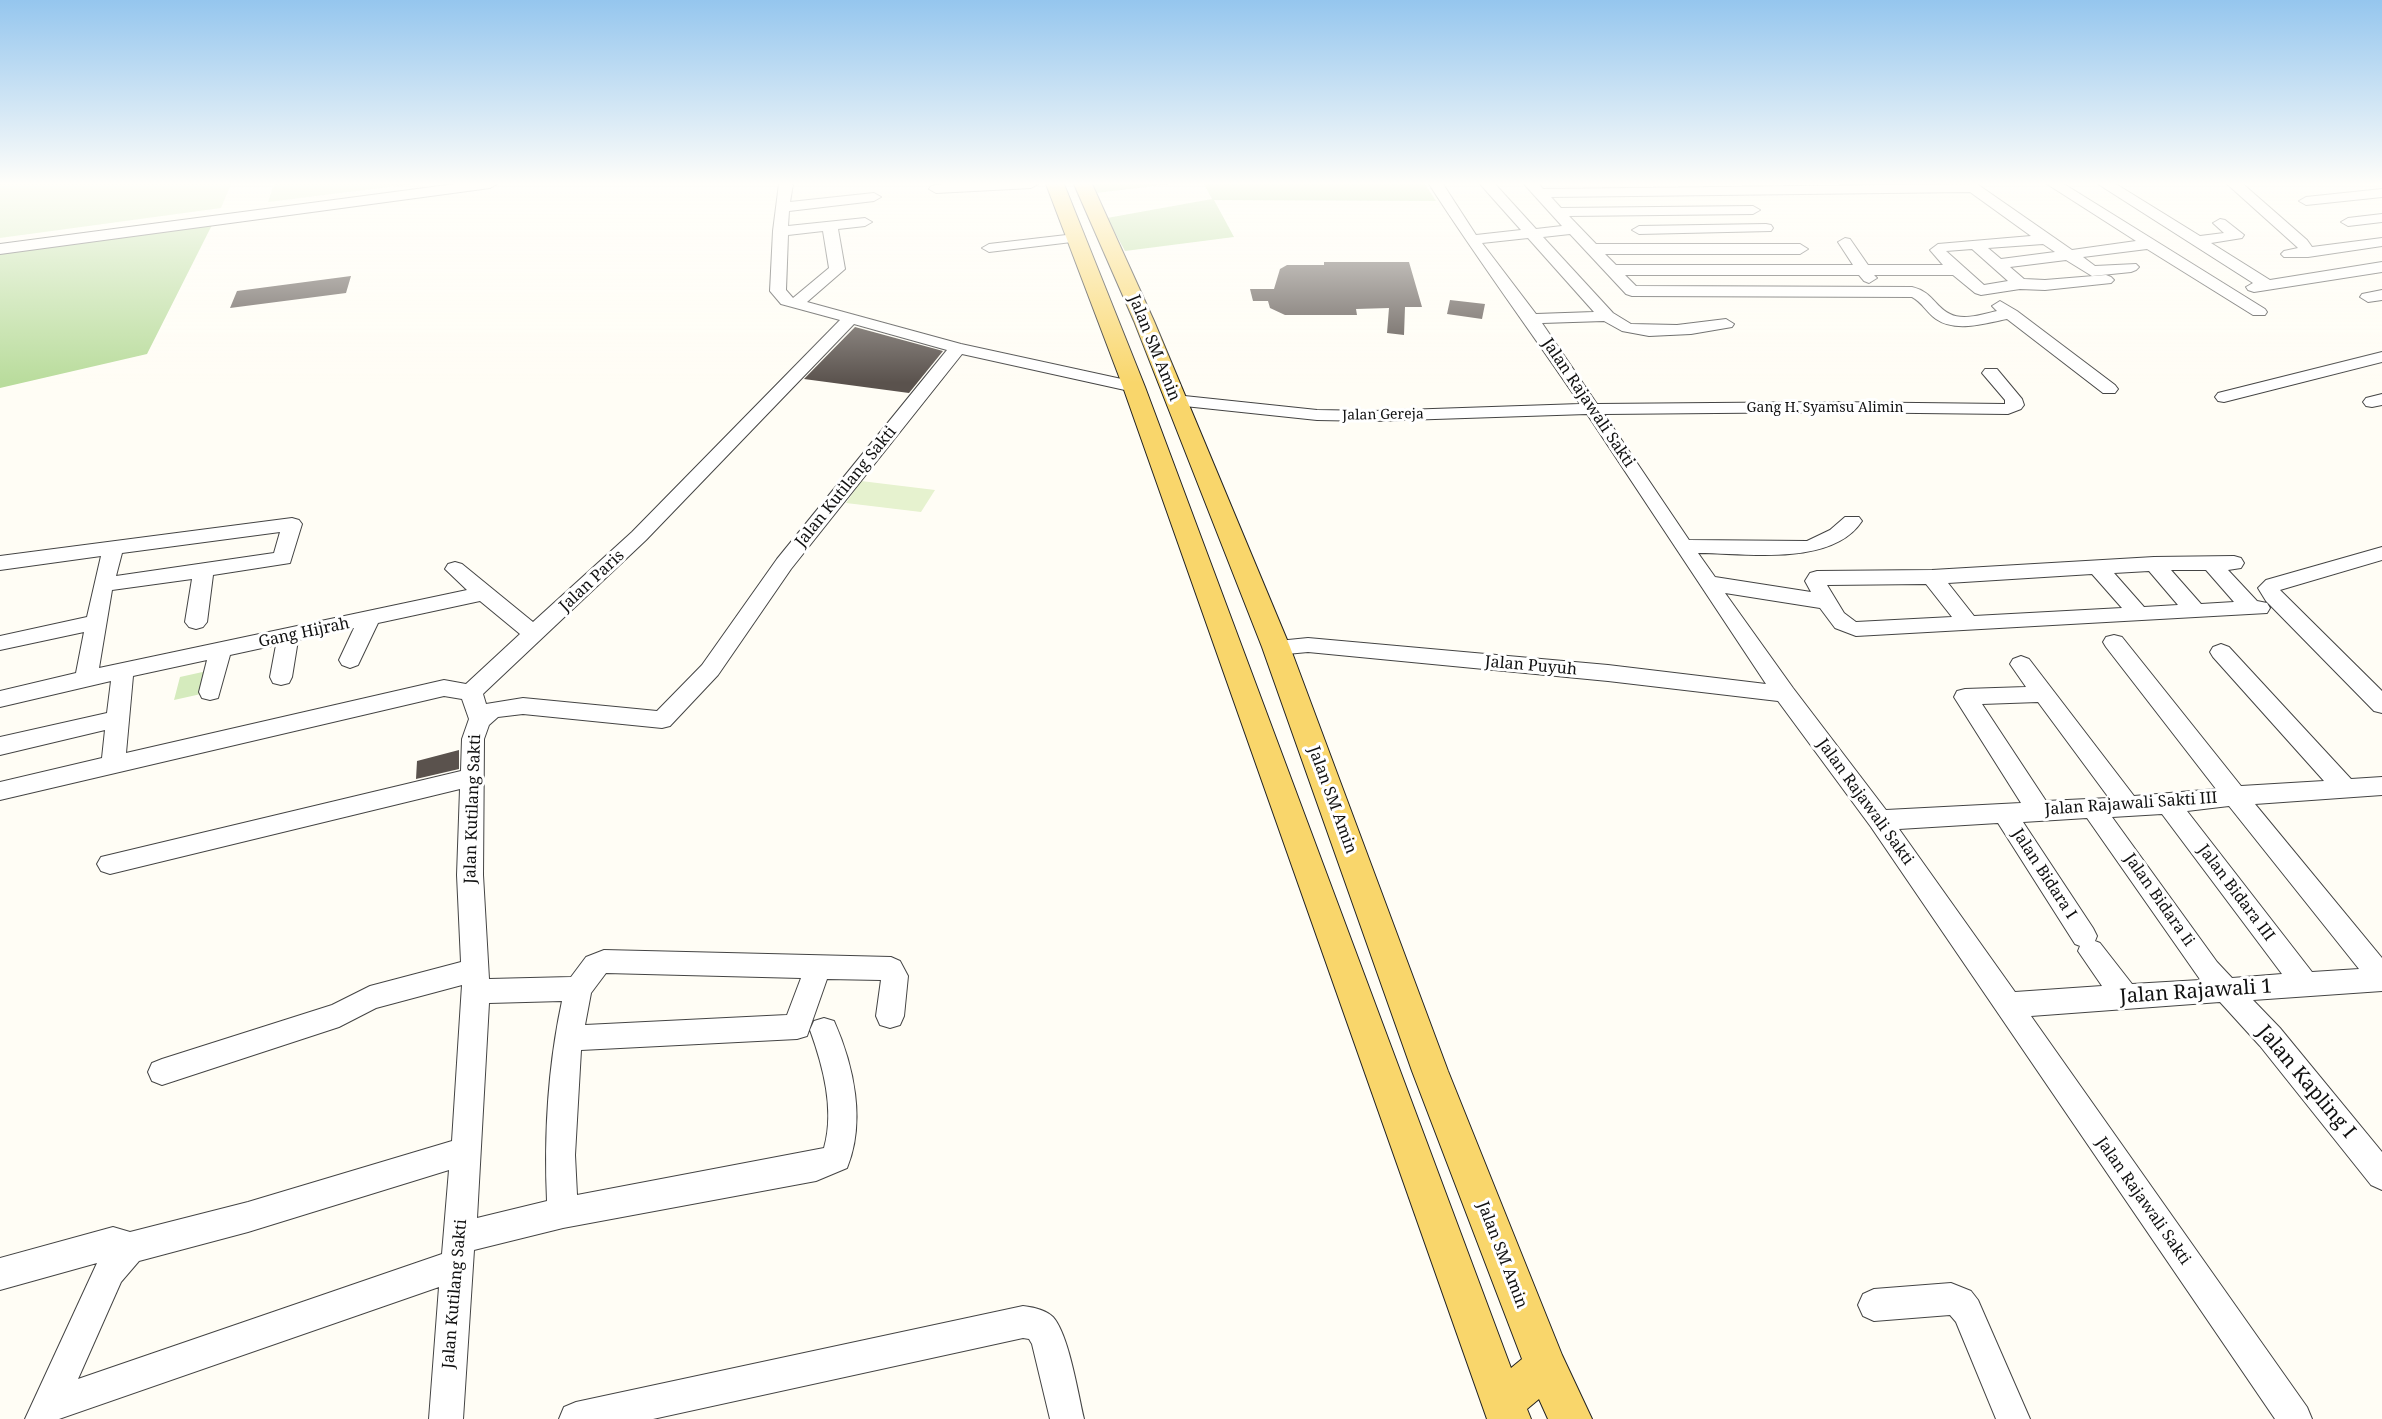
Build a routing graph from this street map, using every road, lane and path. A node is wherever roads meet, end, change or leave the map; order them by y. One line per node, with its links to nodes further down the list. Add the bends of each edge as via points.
1 (779, 250): 36 (street, via 778,291 781,297)
2 (834, 250): 36 (street, via 837,268)
3 (1080, 250): 46 (main road, Jalan SM Amin)
4 (1111, 250): 49 (main road, Jalan SM Amin)
5 (1480, 250): 41 (street, Jalan Rajawali Sakti)
6 (1547, 250): 39 (street)
7 (1594, 250): 25 (street)
8 (1705, 250): 26 (street)
9 (1850, 250): 24 (street)
10 (1938, 250): 27 (street)
11 (1983, 250): 21 (street)
12 (2060, 250): 20 (street)
13 (2107, 250): 20 (street)
14 (2159, 250): 35 (street)
15 (2212, 250): 31 (street)
16 (2320, 250): 18 (street)
17 (2330, 250): 28 (street)
18 (2308, 252): 19 (street)
19 (2289, 254)
20 (2068, 256): 21 (street); 29 (street)
21 (2000, 264): 30 (street)
22 (2131, 267): 29 (street)
23 (2382, 267): 28 (street)
24 (1862, 268): 26 (street); 27 (street); 34 (street)
25 (1612, 270): 26 (street); 33 (street, via 1634,294)
26 (1725, 270): 33 (street)
27 (1957, 270): 32 (street)
28 (2364, 270): 31 (street)
29 (2101, 282): 30 (street)
30 (2020, 284): 32 (street)
31 (2268, 285): 35 (street)
32 (1981, 290): 38 (street)
33 (1750, 291): 34 (street)
34 (1879, 291): 38 (street, via 1918,293 1950,320)
35 (2226, 292): 37 (street)
36 (796, 303): 40 (street)
37 (2259, 312)
38 (2011, 314): 47 (street)
39 (1607, 316): 41 (street); 42 (street, via 1635,329 1705,329)
40 (852, 317): 43 (street); 73 (street, Jalan Paris, via 639,536)
41 (1531, 320): 50 (street, Jalan Rajawali Sakti)
42 (1726, 324)
43 (958, 348): 46 (street); 91 (street, Jalan Kutilang Sakti, via 784,564 710,670 662,720 523,706 501,707)
44 (2382, 357): 48 (street)
45 (1991, 373): 50 (street, Gang H. Syamsu Alimin, via 2016,405 2008,409)
46 (1134, 387): 127 (main road, Jalan SM Amin)
47 (2109, 389)
48 (2224, 397)
49 (1175, 400): 50 (street, Jalan Gereja, via 1317,415); 77 (main road, Jalan SM Amin)
50 (1592, 409): 52 (street, Jalan Rajawali Sakti)
51 (1852, 521): 52 (street, via 1827,542 1807,547)
52 (1683, 546): 63 (street, Jalan Rajawali Sakti)
53 (113, 548): 55 (street); 61 (street, via 291,523 283,558); 64 (street)
54 (2382, 553): 90 (street, via 2268,588)
55 (0, 563)
56 (2211, 563): 57 (street); 58 (street); 67 (street, via 2256,608)
57 (2234, 563)
58 (2154, 564): 59 (street); 67 (street)
59 (2097, 567): 62 (street); 68 (street)
60 (455, 569): 65 (street)
61 (203, 572): 64 (street); 71 (street)
62 (1932, 577): 66 (street, via 1816,578); 72 (street)
63 (1708, 583): 66 (street); 87 (street, Jalan Rajawali Sakti)
64 (103, 585): 70 (street)
65 (485, 593): 69 (street, Gang Hijrah); 73 (street)
66 (1827, 602): 72 (street, via 1850,628)
67 (2194, 610): 68 (street)
68 (2138, 613): 72 (street)
69 (369, 619): 74 (street, Gang Hijrah); 80 (street)
70 (95, 622): 76 (street); 84 (street)
71 (196, 622)
72 (1968, 623)
73 (534, 635): 86 (street, Jalan Paris)
74 (288, 636): 78 (street, Gang Hijrah); 83 (street)
75 (2114, 642): 99 (street)
76 (0, 643)
77 (1276, 647): 87 (street, Jalan Puyuh, via 1308,645); 126 (main road, Jalan SM Amin, via 1426,1059)
78 (220, 651): 82 (street, Gang Hijrah); 85 (street)
79 (2221, 652): 97 (street)
80 (350, 660)
81 (2021, 664): 88 (street)
82 (123, 671): 84 (street, Gang Hijrah); 92 (street)
83 (281, 677)
84 (86, 678): 89 (street, Gang Hijrah)
85 (210, 692)
86 (471, 693): 91 (street); 94 (street, via 444,688)
87 (1785, 694): 105 (street, Jalan Rajawali Sakti)
88 (2043, 694): 101 (street); 103 (street, via 1958,697)
89 (0, 699)
90 (2382, 705)
91 (480, 717): 95 (street, Jalan Kutilang Sakti, via 473,739)
92 (118, 718): 93 (street); 94 (street)
93 (0, 746)
94 (113, 765): 98 (street)
95 (472, 777): 106 (street); 109 (street, Jalan Kutilang Sakti, via 470,875)
96 (2382, 786): 97 (street, Jalan Rajawali Sakti III)
97 (2345, 788): 99 (street, Jalan Rajawali Sakti III)
98 (0, 791)
99 (2236, 796): 100 (street, Jalan Rajawali Sakti III); 108 (street)
100 (2168, 804): 101 (street, Jalan Rajawali Sakti III); 110 (street, Jalan Bidara III)
101 (2128, 806): 102 (street, Jalan Rajawali Sakti III)
102 (2093, 808): 103 (street, Jalan Rajawali Sakti III); 112 (street, Jalan Bidara Ii, via 2208,970)
103 (2039, 811): 104 (street, Jalan Rajawali Sakti III)
104 (2004, 812): 105 (street, Jalan Rajawali Sakti III); 113 (street, Jalan Bidara I)
105 (1880, 820): 114 (street, Jalan Rajawali Sakti)
106 (110, 864)
107 (818, 967): 111 (street, via 604,961 595,965); 115 (street, via 891,969 895,976); 117 (street, via 797,1027)
108 (2382, 978): 110 (street, Jalan Rajawali 1)
109 (475, 981): 111 (street); 118 (street, via 370,998 339,1015); 119 (street, Jalan Kutilang Sakti)
110 (2304, 983): 112 (street, Jalan Rajawali 1)
111 (578, 989): 117 (street)
112 (2227, 990): 113 (street, Jalan Rajawali 1); 120 (street, Jalan Kapling I)
113 (2126, 997): 114 (street, Jalan Rajawali 1)
114 (2009, 1005): 134 (street, Jalan Rajawali Sakti)
115 (890, 1016)
116 (824, 1030): 121 (street, via 839,1079 842,1143 836,1158 816,1166)
117 (568, 1038): 121 (street, via 560,1155)
118 (162, 1072)
119 (465, 1151): 122 (street, via 248,1217); 123 (street, Jalan Kutilang Sakti)
120 (2382, 1175)
121 (563, 1213): 123 (street)
122 (130, 1248): 124 (street, via 113,1243); 128 (street, via 110,1271)
123 (458, 1252): 128 (street); 129 (street, Jalan Kutilang Sakti)
124 (0, 1274)
125 (1874, 1305): 133 (street, via 1951,1299 1960,1302)
126 (1546, 1367): 127 (main road); 132 (main road, Jalan SM Amin)
127 (1506, 1410)
128 (45, 1413)
129 (441, 1417)
130 (576, 1419): 131 (street, via 1028,1322 1041,1328 1049,1341)
131 (1067, 1419)
132 (1570, 1419)
133 (2013, 1419)
134 (2295, 1419)

